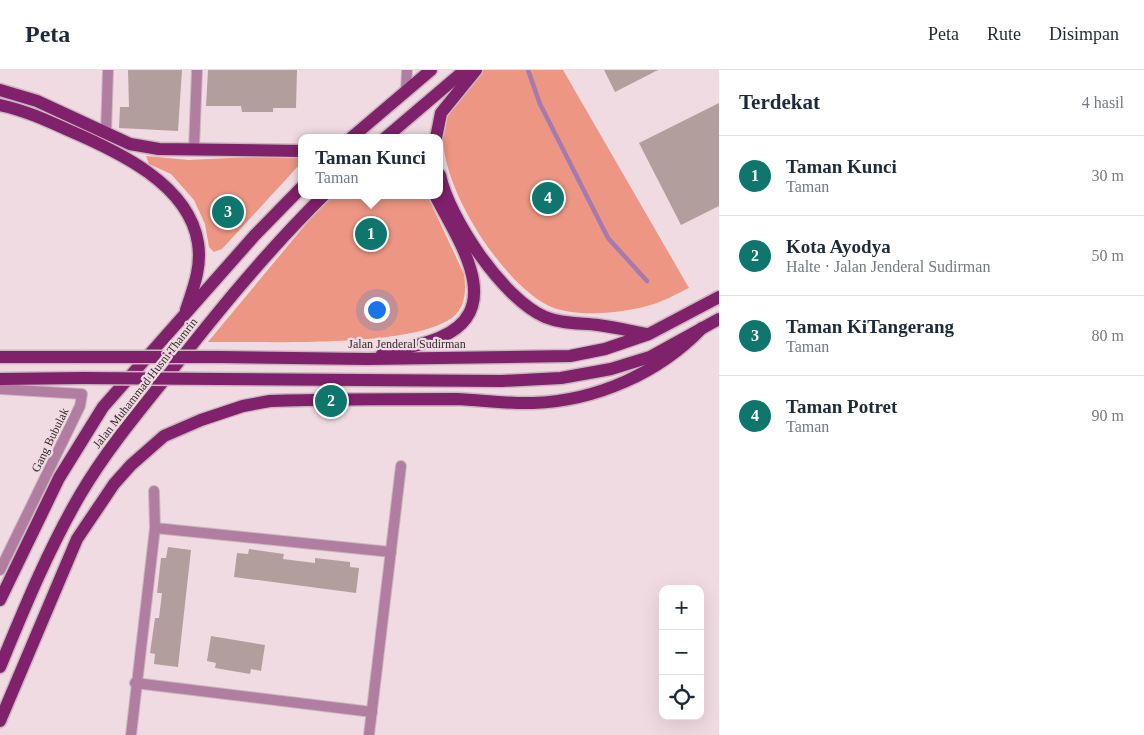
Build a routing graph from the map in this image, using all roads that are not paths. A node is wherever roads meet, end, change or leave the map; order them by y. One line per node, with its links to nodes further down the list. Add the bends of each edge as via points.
1 (108, 70): 11 (street)
2 (197, 70): 16 (street)
3 (407, 70): 8 (street)
4 (430, 70): 8 (main road)
5 (465, 70): 14 (main road)
6 (476, 70): 15 (main road, via 441,113)
7 (0, 90): 11 (main road, via 37,101)
8 (406, 91): 10 (main road)
9 (0, 106): 23 (main road, via 28,112 127,158 154,176 182,205 193,224 198,244 198,272)
10 (362, 127): 12 (main road); 13 (main road)
11 (106, 134): 16 (main road, via 130,144 159,149)
12 (350, 134)
13 (355, 134)
14 (390, 134)
15 (437, 134)
16 (194, 149): 17 (main road)
17 (298, 151)
18 (443, 184): 26 (main road, via 468,236 505,287 527,306 545,317 567,323)
19 (298, 191): 23 (main road, Jalan Muhammad Husni Thamrin, via 254,235)
20 (320, 199): 37 (main road, Jalan Muhammad Husni Thamrin, via 281,238 123,432 80,495 49,555)
21 (437, 199): 28 (main road, via 470,264 475,282 468,314 457,328 441,337)
22 (719, 297): 26 (main road, Jalan Jenderal Sudirman)
23 (184, 315): 36 (main road, Jalan Muhammad Husni Thamrin, via 103,407 83,436)
24 (719, 319): 25 (main road)
25 (702, 328): 29 (main road, bridge, via 650,356 611,369 561,378 502,381); 40 (main road, via 666,360 603,390 578,397 532,403 458,399 270,401 243,406 164,436 114,484 77,539)
26 (649, 334): 28 (main road, Jalan Jenderal Sudirman, via 605,350 570,356)
27 (0, 357): 28 (main road, Jalan Jenderal Sudirman, bridge)
28 (367, 358)
29 (0, 379)
30 (0, 389): 35 (street, Gang Bubulak, via 82,394 80,406)
31 (401, 466): 34 (street)
32 (154, 491): 33 (street)
33 (156, 528): 34 (street); 38 (street)
34 (391, 552): 39 (street)
35 (0, 570)
36 (0, 600)
37 (0, 667)
38 (135, 683): 39 (street); 41 (street)
39 (372, 712): 42 (street)
40 (0, 721)
41 (131, 735)
42 (369, 735)

